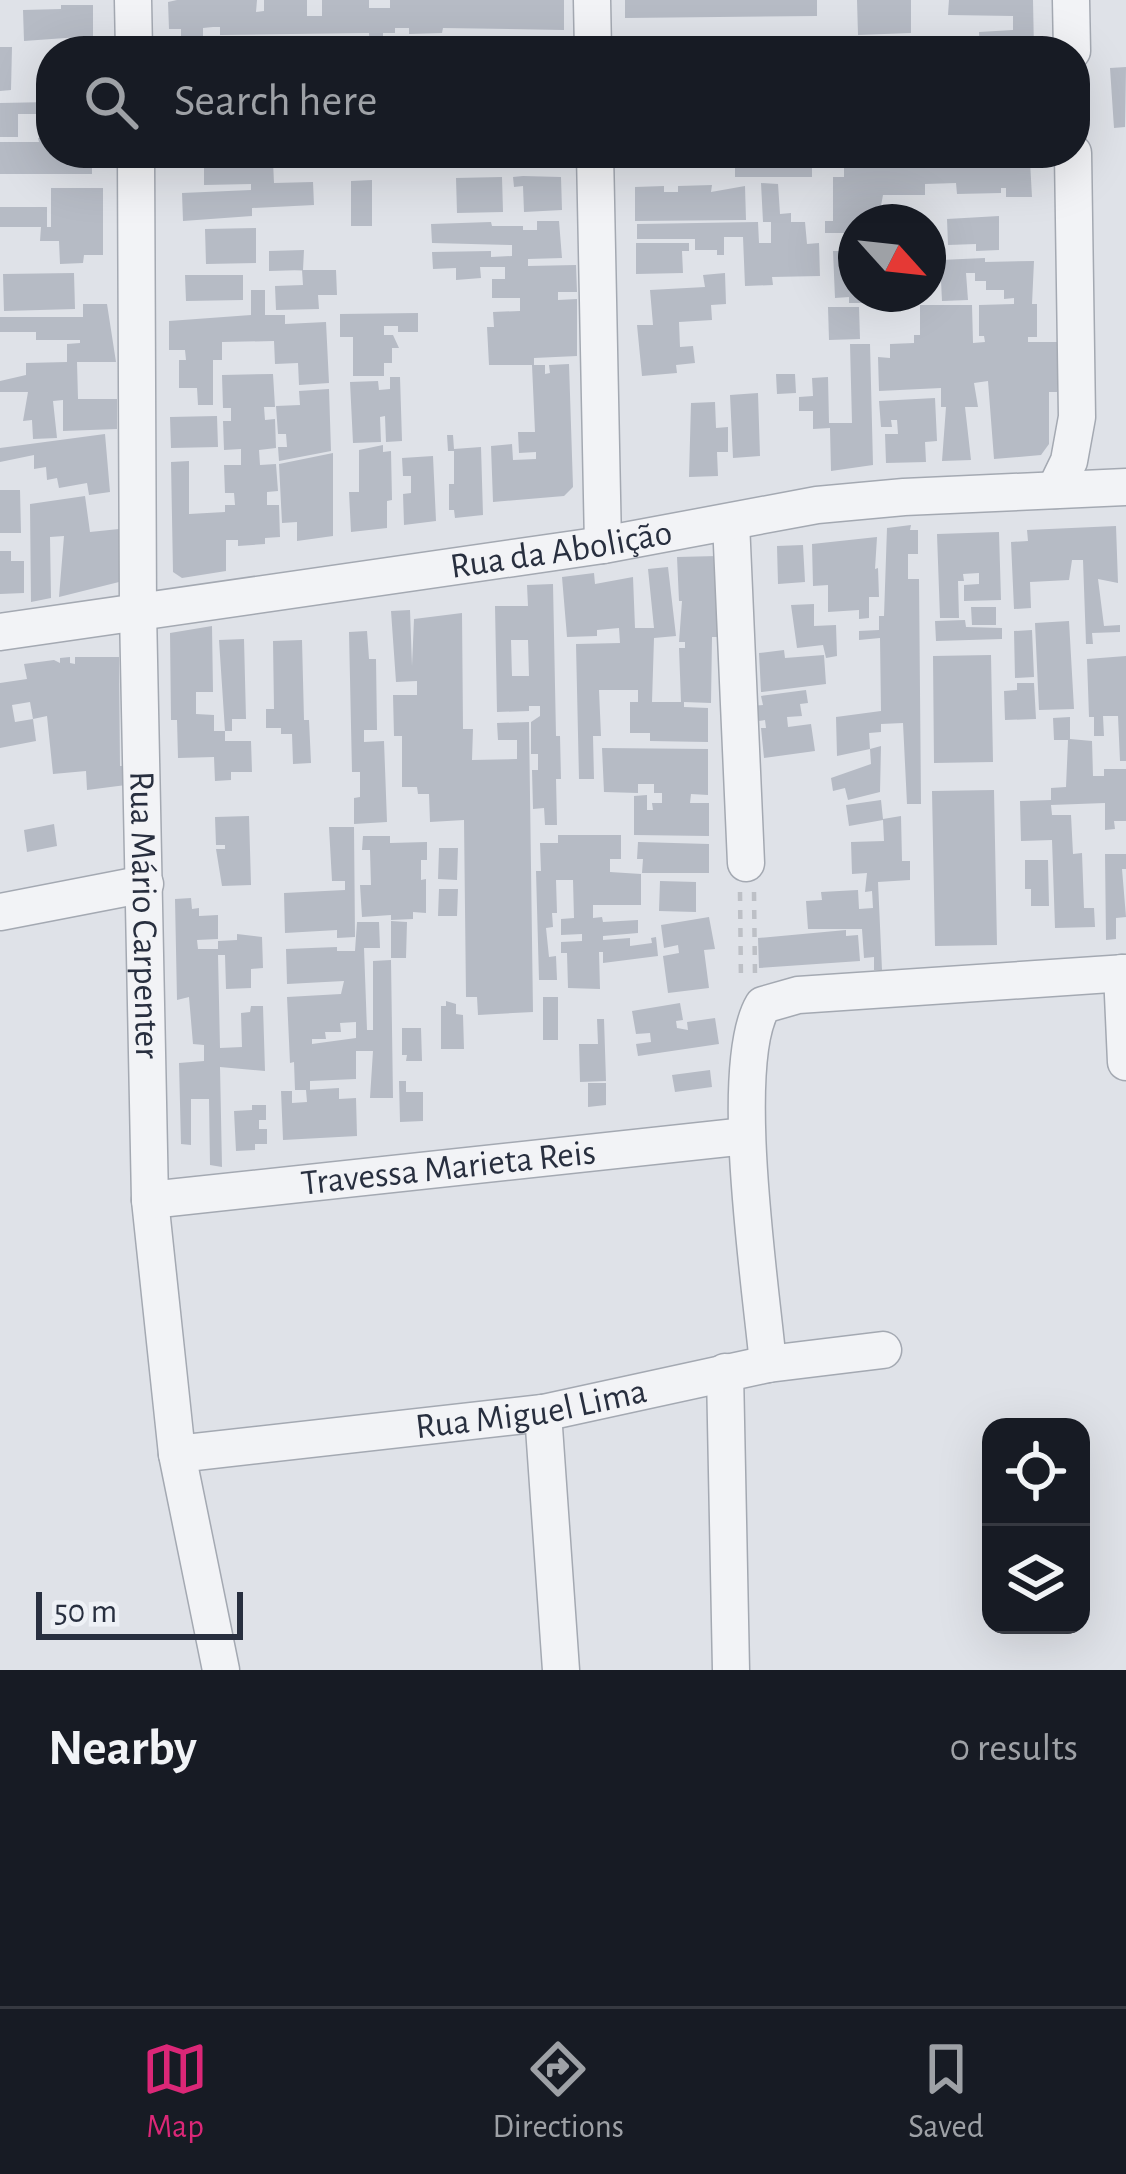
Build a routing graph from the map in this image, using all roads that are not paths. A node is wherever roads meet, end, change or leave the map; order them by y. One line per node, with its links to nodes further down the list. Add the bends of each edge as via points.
1 (134, 0): 4 (street)
2 (592, 0): 5 (street)
3 (1071, 0): 6 (street)
4 (134, 36)
5 (593, 36)
6 (1072, 36)
7 (136, 168): 15 (street, Rua Mário Carpenter)
8 (595, 168): 14 (street)
9 (1073, 168): 10 (street)
10 (1077, 417): 11 (street, via 1096,464); 12 (street)
11 (1123, 487): 12 (street, Rua da Abolição)
12 (1055, 490): 13 (street, Rua da Abolição, via 817,505)
13 (731, 522): 14 (street, Rua da Abolição); 19 (street)
14 (603, 545): 15 (street, Rua da Abolição, via 199,603)
15 (138, 594): 16 (street, Rua da Abolição); 20 (street, Rua Mário Carpenter)
16 (75, 622): 17 (street, Rua da Abolição); 18 (street)
17 (0, 632)
18 (0, 653)
19 (746, 879)
20 (145, 884): 21 (street); 25 (street, Rua Mário Carpenter)
21 (0, 912)
22 (1124, 973): 23 (street); 24 (street, via 798,995 753,990)
23 (1126, 1062)
24 (746, 1136): 25 (street, Travessa Marieta Reis); 27 (street)
25 (150, 1200): 30 (street, Rua Mário Carpenter)
26 (883, 1350): 27 (street, Rua Miguel Lima)
27 (768, 1364): 28 (street, Rua Miguel Lima)
28 (725, 1372): 29 (street, Rua Miguel Lima); 33 (street)
29 (543, 1413): 30 (street, Rua Miguel Lima); 32 (street)
30 (177, 1454): 31 (street, Rua Mário Carpenter)
31 (221, 1670)
32 (561, 1670)
33 (731, 1670)

